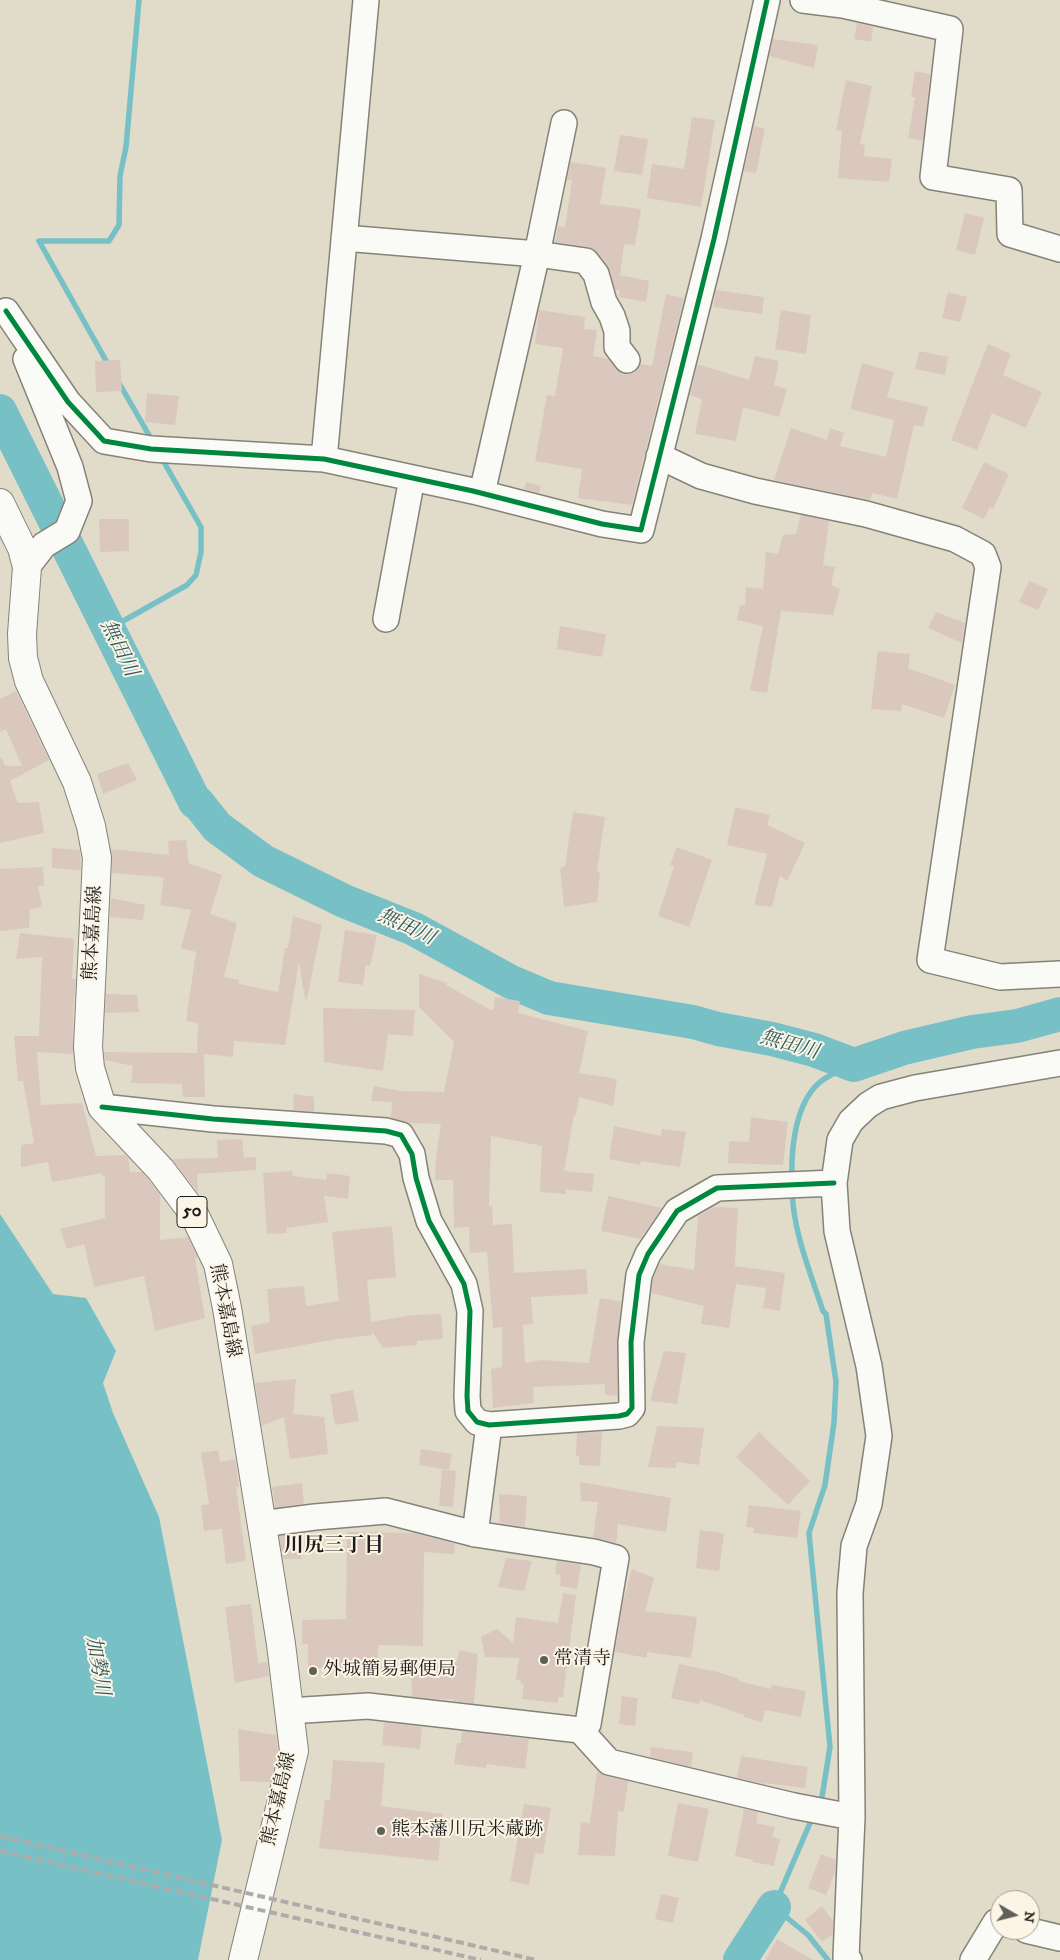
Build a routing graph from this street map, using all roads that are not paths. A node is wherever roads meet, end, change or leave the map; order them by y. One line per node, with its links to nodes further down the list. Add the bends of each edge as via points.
1 (366, 0): 6 (street)
2 (767, 0): 11 (street, via 714,239)
3 (803, 0): 4 (street)
4 (843, 3): 7 (street, via 950,29 933,177 1009,190 1010,234)
5 (564, 123): 8 (street)
6 (344, 238): 8 (street); 12 (street)
7 (1060, 248)
8 (538, 254): 10 (street, via 586,261 596,274 617,331 617,347); 14 (street)
9 (3, 305): 12 (street, via 68,402 104,441 151,449); 16 (street, via 70,467 79,500 67,531 44,545)
10 (627, 360)
11 (659, 456): 14 (street, via 641,530 602,524); 18 (street, via 701,476 866,514 954,539 983,554 988,567 930,960 1000,976)
12 (324, 459): 13 (street)
13 (412, 478): 14 (street); 17 (street)
14 (482, 494)
15 (0, 503): 16 (main road, 熊本嘉島線 / 50, via 22,548)
16 (27, 567): 20 (main road, 熊本嘉島線 / 50, via 22,658 28,682 77,782 97,858 88,1047 90,1068)
17 (386, 619)
18 (1060, 974)
19 (1060, 1063): 21 (street, via 914,1088 868,1104 851,1121 840,1140)
20 (102, 1107): 22 (street, via 213,1119 386,1131 401,1135 412,1154 429,1222 464,1284 470,1311 468,1411 477,1422); 23 (main road, 熊本嘉島線 / 50, via 161,1170 194,1214 218,1264)
21 (834, 1184): 22 (street, via 717,1188 677,1211 648,1254 639,1275 631,1342 632,1408 627,1414); 27 (street, via 837,1231 869,1366 879,1436 869,1504 854,1546 850,1593)
22 (489, 1425): 24 (street)
23 (260, 1524): 24 (street, via 386,1511); 25 (main road, 熊本嘉島線 / 50)
24 (475, 1534): 26 (street, via 616,1558 588,1724)
25 (290, 1711): 26 (street, via 368,1706); 32 (main road, 熊本嘉島線 / 50, via 294,1750)
26 (580, 1730): 27 (street, via 609,1762)
27 (846, 1816): 31 (street)
28 (990, 1932): 33 (street)
29 (1040, 1933): 30 (street)
30 (1060, 1938)
31 (845, 1959)
32 (243, 1960)
33 (973, 1960)

